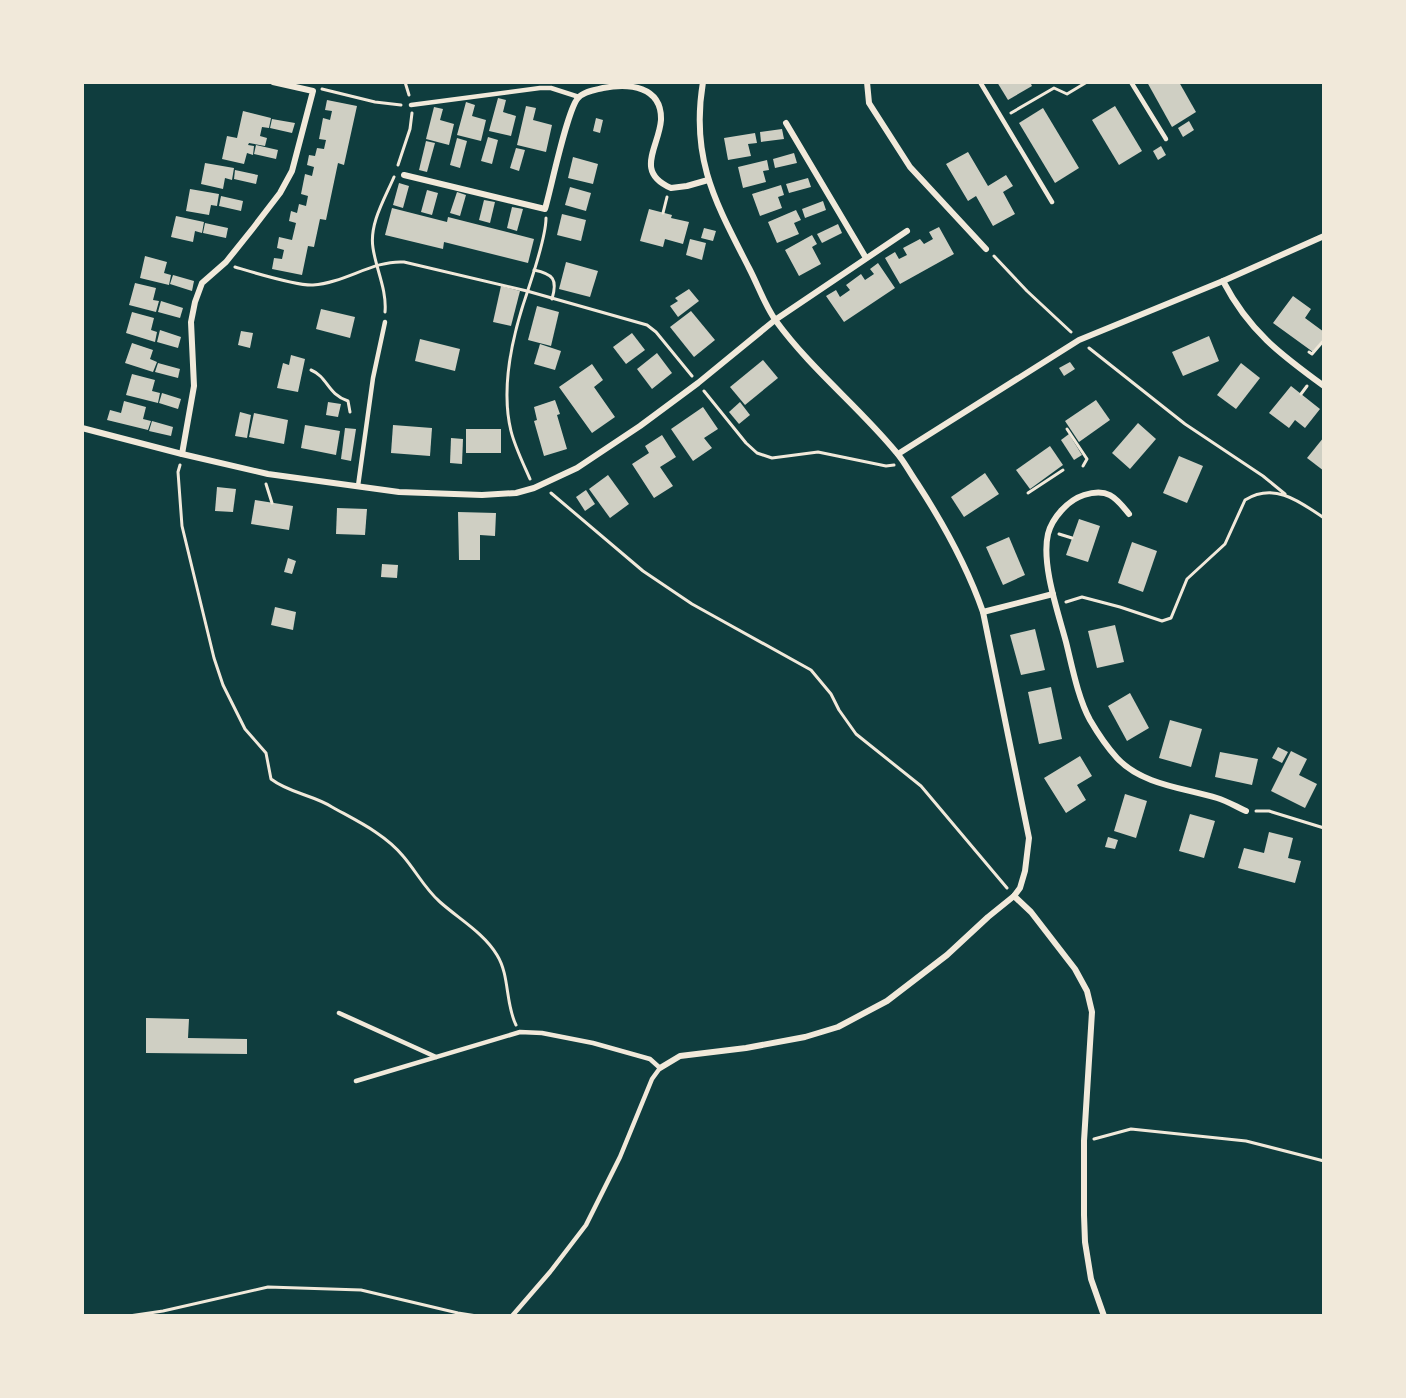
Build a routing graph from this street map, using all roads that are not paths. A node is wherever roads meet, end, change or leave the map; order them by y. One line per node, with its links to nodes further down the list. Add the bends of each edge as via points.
1 (273, 82): 22 (street, via 313,91 292,171 226,262 202,283 190,322 194,386)
2 (703, 82): 11 (street, via 700,131)
3 (867, 82): 15 (street, via 869,103 910,168)
4 (980, 82): 12 (lane)
5 (1131, 82): 9 (lane)
6 (579, 97): 7 (lane, via 540,87); 10 (street, via 568,121 545,209); 11 (street, via 589,91 628,85 645,90 660,107 661,121 651,153 656,177 669,187)
7 (411, 105)
8 (786, 123): 16 (street)
9 (1166, 139)
10 (404, 175)
11 (708, 180): 18 (street)
12 (1052, 202)
13 (907, 231): 16 (street)
14 (1323, 236): 17 (street)
15 (986, 249)
16 (866, 258): 18 (street)
17 (1223, 281): 20 (street, via 1253,328); 23 (street, via 1079,340)
18 (775, 320): 23 (street); 24 (street, via 640,426 545,484 516,493 482,495 399,492)
19 (385, 322): 24 (lane)
20 (1323, 386)
21 (82, 428): 22 (street)
22 (182, 454): 24 (street, via 268,474)
23 (898, 454): 27 (street, via 932,505 970,576)
24 (358, 486)
25 (1129, 514): 26 (street, via 1117,499 1097,491 1069,503 1048,533)
26 (1053, 594): 27 (street); 28 (street, via 1074,676 1090,719 1117,758 1138,774)
27 (983, 612): 29 (street, via 1029,838 1025,871)
28 (1246, 811)
29 (1014, 896): 32 (street, via 887,1001 838,1027 746,1048 680,1056); 35 (street, via 1075,969 1087,991 1092,1012 1083,1142 1085,1242 1091,1279)
30 (339, 1013): 31 (lane)
31 (436, 1057): 32 (lane, via 520,1032 542,1033 650,1059); 33 (lane)
32 (660, 1068): 34 (lane, via 586,1225)
33 (356, 1081)
34 (512, 1316)
35 (1104, 1316)

